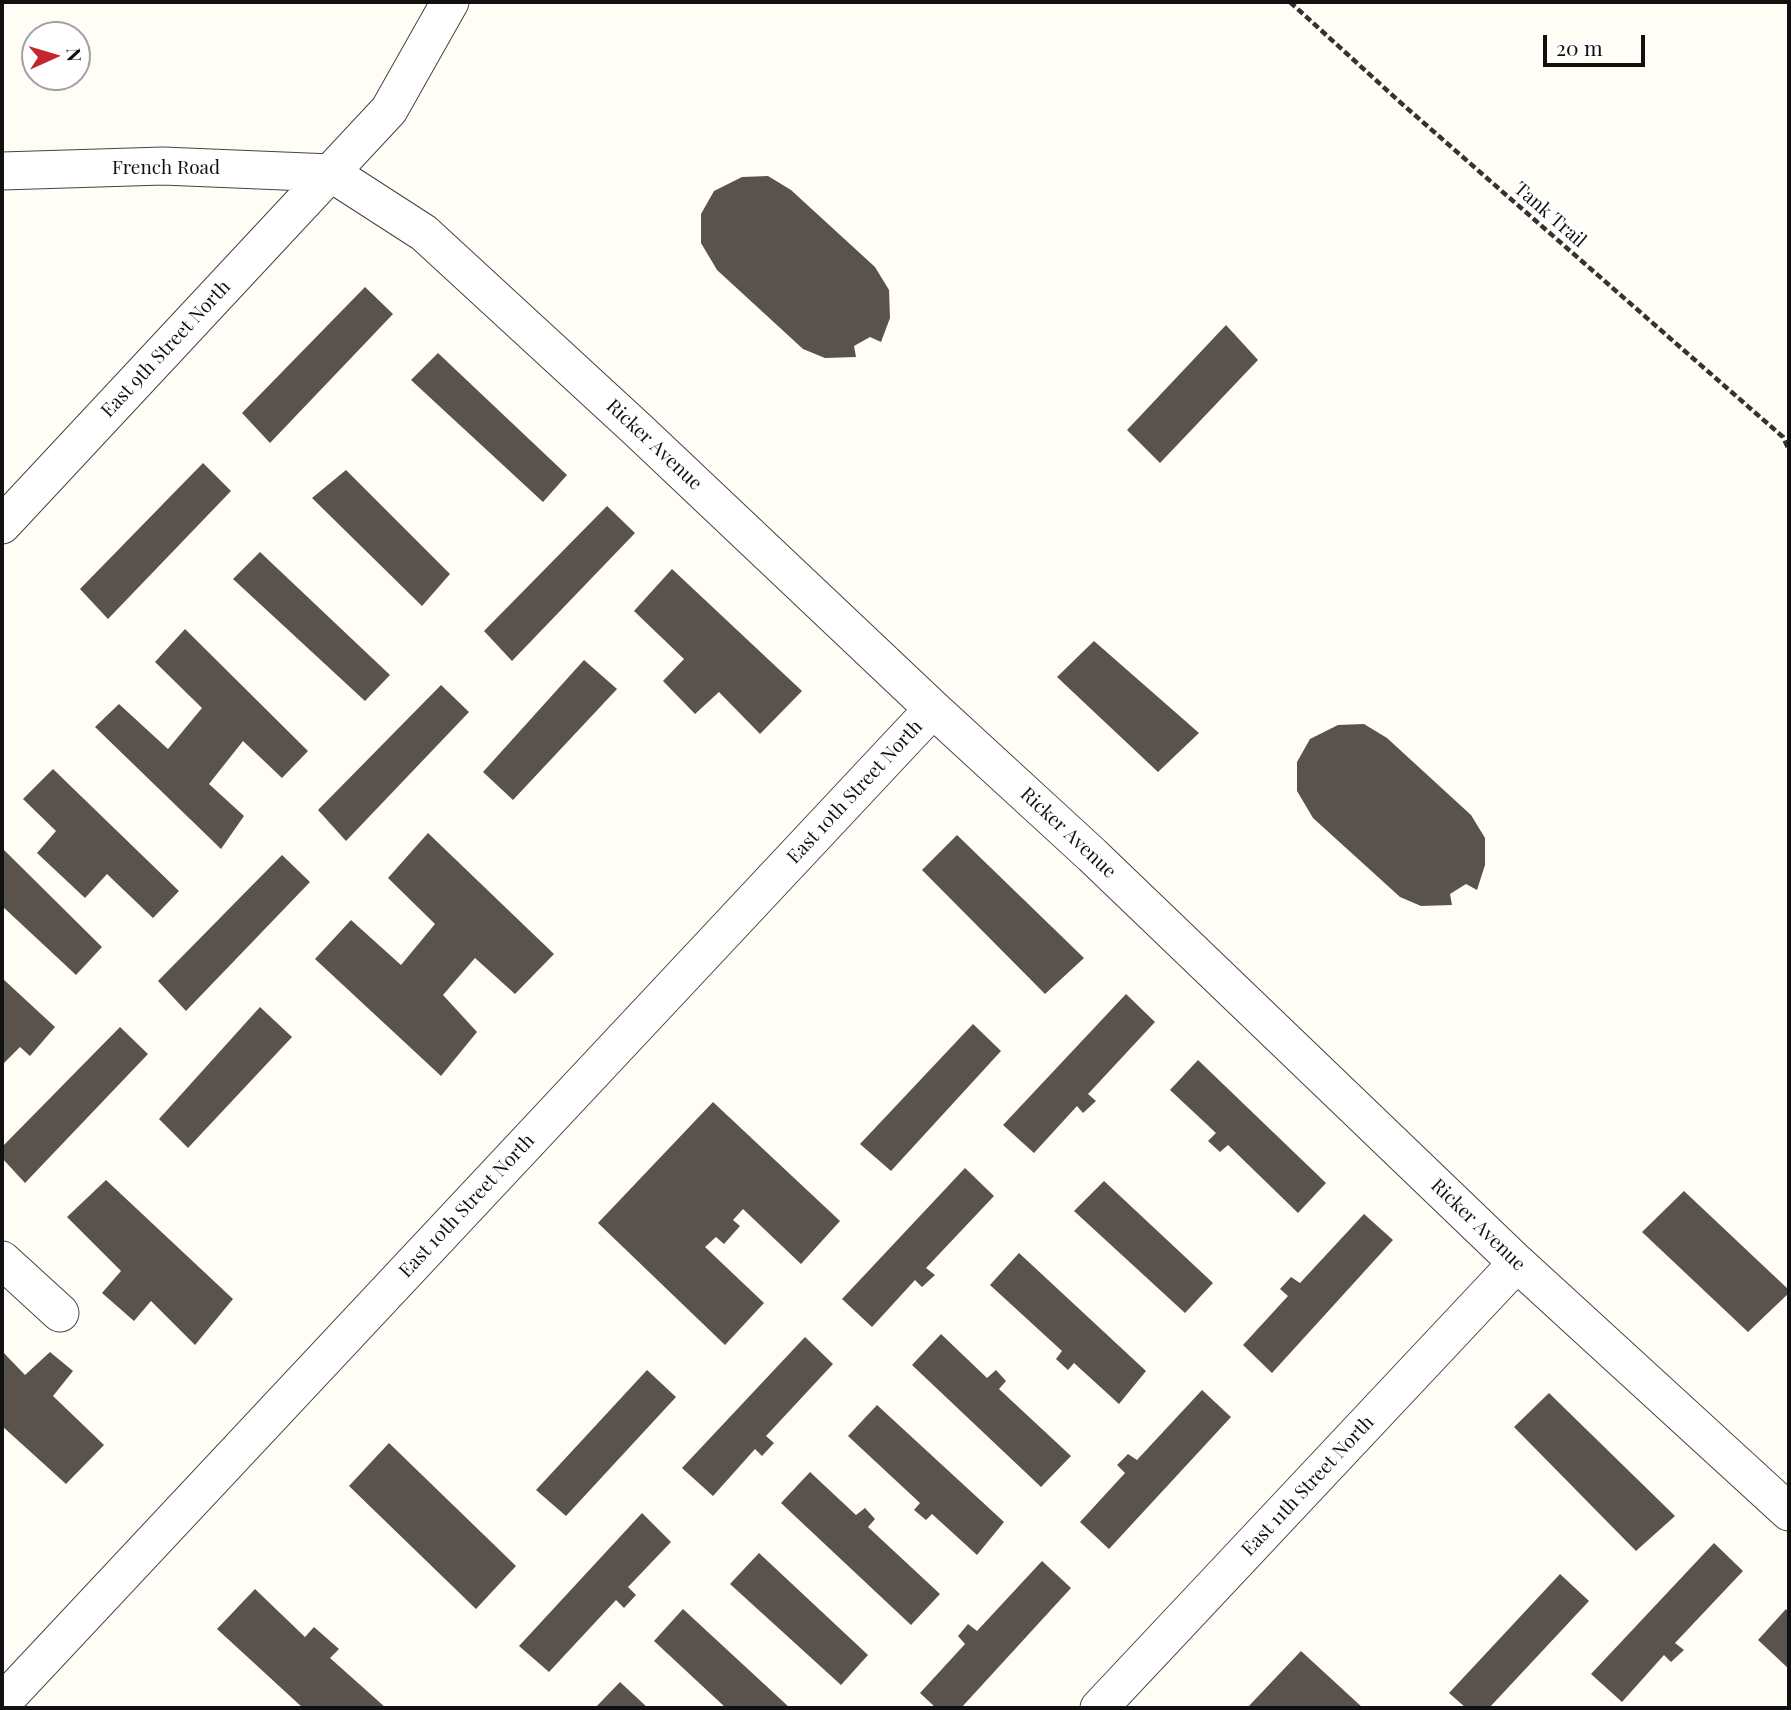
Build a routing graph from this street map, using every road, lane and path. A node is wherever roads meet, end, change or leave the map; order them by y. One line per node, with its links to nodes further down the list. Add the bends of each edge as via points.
1 (450, 2): 4 (street, East 9th Street North, via 389,110)
2 (1290, 2): 5 (path, Tank Trail, via 1783,437)
3 (2, 171): 4 (street, French Road, via 163,166)
4 (331, 173): 6 (street, East 9th Street North); 7 (street, Ricker Avenue, via 424,233)
5 (1789, 450)
6 (2, 525)
7 (933, 709): 9 (street, Ricker Avenue, via 1102,864); 12 (street, East 10th Street North)
8 (2, 1260): 10 (street)
9 (1517, 1263): 11 (street, Ricker Avenue); 13 (street, East 11th Street North)
10 (60, 1312)
11 (1789, 1512)
12 (8, 1700)
13 (1099, 1708)

